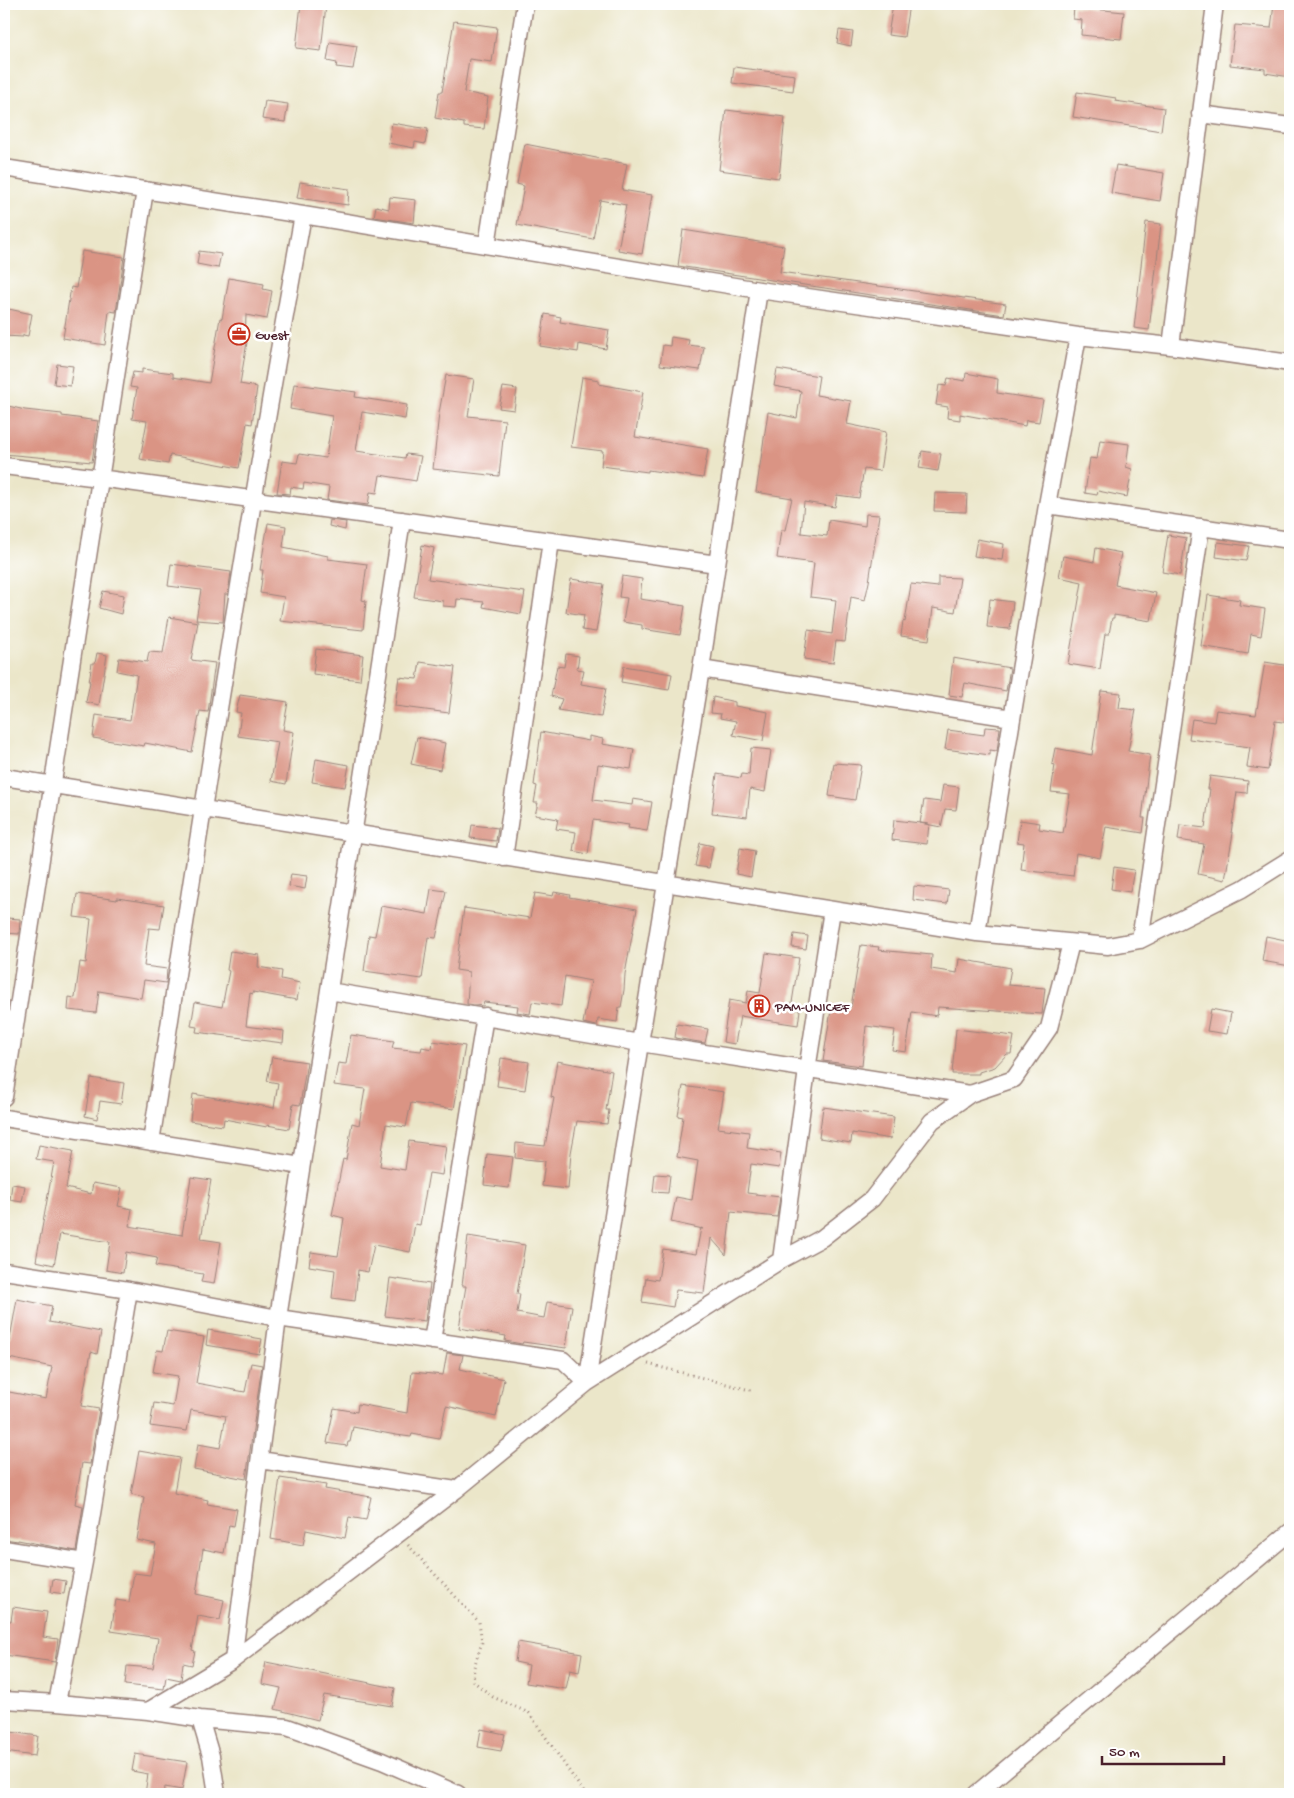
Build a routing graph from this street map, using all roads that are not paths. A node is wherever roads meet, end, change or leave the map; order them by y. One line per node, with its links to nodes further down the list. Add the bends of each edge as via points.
1 (526, 4): 8 (street)
2 (1215, 4): 3 (street)
3 (1200, 114): 4 (street); 11 (street)
4 (1290, 126)
5 (4, 168): 6 (street)
6 (145, 190): 7 (street); 14 (street)
7 (302, 215): 8 (street); 15 (street)
8 (487, 245): 9 (street)
9 (759, 290): 10 (street); 21 (street)
10 (1078, 336): 11 (street); 16 (street)
11 (1171, 346): 12 (street)
12 (1290, 363)
13 (4, 466): 14 (street)
14 (100, 478): 15 (street); 25 (street)
15 (253, 499): 17 (street); 26 (street)
16 (1047, 505): 18 (street); 23 (street)
17 (402, 520): 20 (street); 27 (street)
18 (1201, 527): 19 (street); 33 (street)
19 (1290, 540)
20 (551, 541): 21 (street); 28 (street)
21 (717, 564): 22 (street)
22 (701, 669): 23 (street); 30 (street)
23 (1012, 718): 32 (street)
24 (4, 777): 25 (street)
25 (52, 784): 26 (street); 40 (street)
26 (203, 809): 27 (street); 42 (street)
27 (353, 833): 28 (street); 35 (street)
28 (504, 858): 30 (street)
29 (1290, 859): 33 (street, via 1242,889)
30 (666, 883): 31 (street); 37 (street)
31 (832, 910): 32 (street); 38 (street)
32 (978, 933): 34 (street)
33 (1140, 940): 34 (street, via 1108,946)
34 (1071, 943): 39 (street, via 1049,1028 1014,1079)
35 (329, 991): 36 (street); 43 (street)
36 (485, 1016): 37 (street); 48 (street)
37 (640, 1043): 38 (street); 49 (street)
38 (807, 1070): 39 (street); 44 (street)
39 (970, 1094): 44 (street, via 932,1122 872,1199 822,1238)
40 (4, 1097)
41 (4, 1118): 42 (street)
42 (151, 1142): 43 (street)
43 (302, 1166): 47 (street)
44 (781, 1260): 49 (street)
45 (4, 1271): 46 (street)
46 (129, 1290): 47 (street); 54 (street)
47 (278, 1318): 48 (street); 50 (street)
48 (432, 1341): 49 (street, via 563,1360)
49 (587, 1383): 51 (street)
50 (260, 1460): 51 (street); 55 (street)
51 (456, 1490): 55 (street)
52 (1290, 1532): 62 (street)
53 (4, 1549): 54 (street)
54 (84, 1562): 57 (street)
55 (233, 1660): 58 (street)
56 (4, 1700): 57 (street)
57 (57, 1702): 58 (street)
58 (148, 1711): 59 (street)
59 (200, 1719): 60 (street, via 211,1756); 61 (street, via 287,1727)
60 (217, 1794)
61 (458, 1794)
62 (976, 1794)

